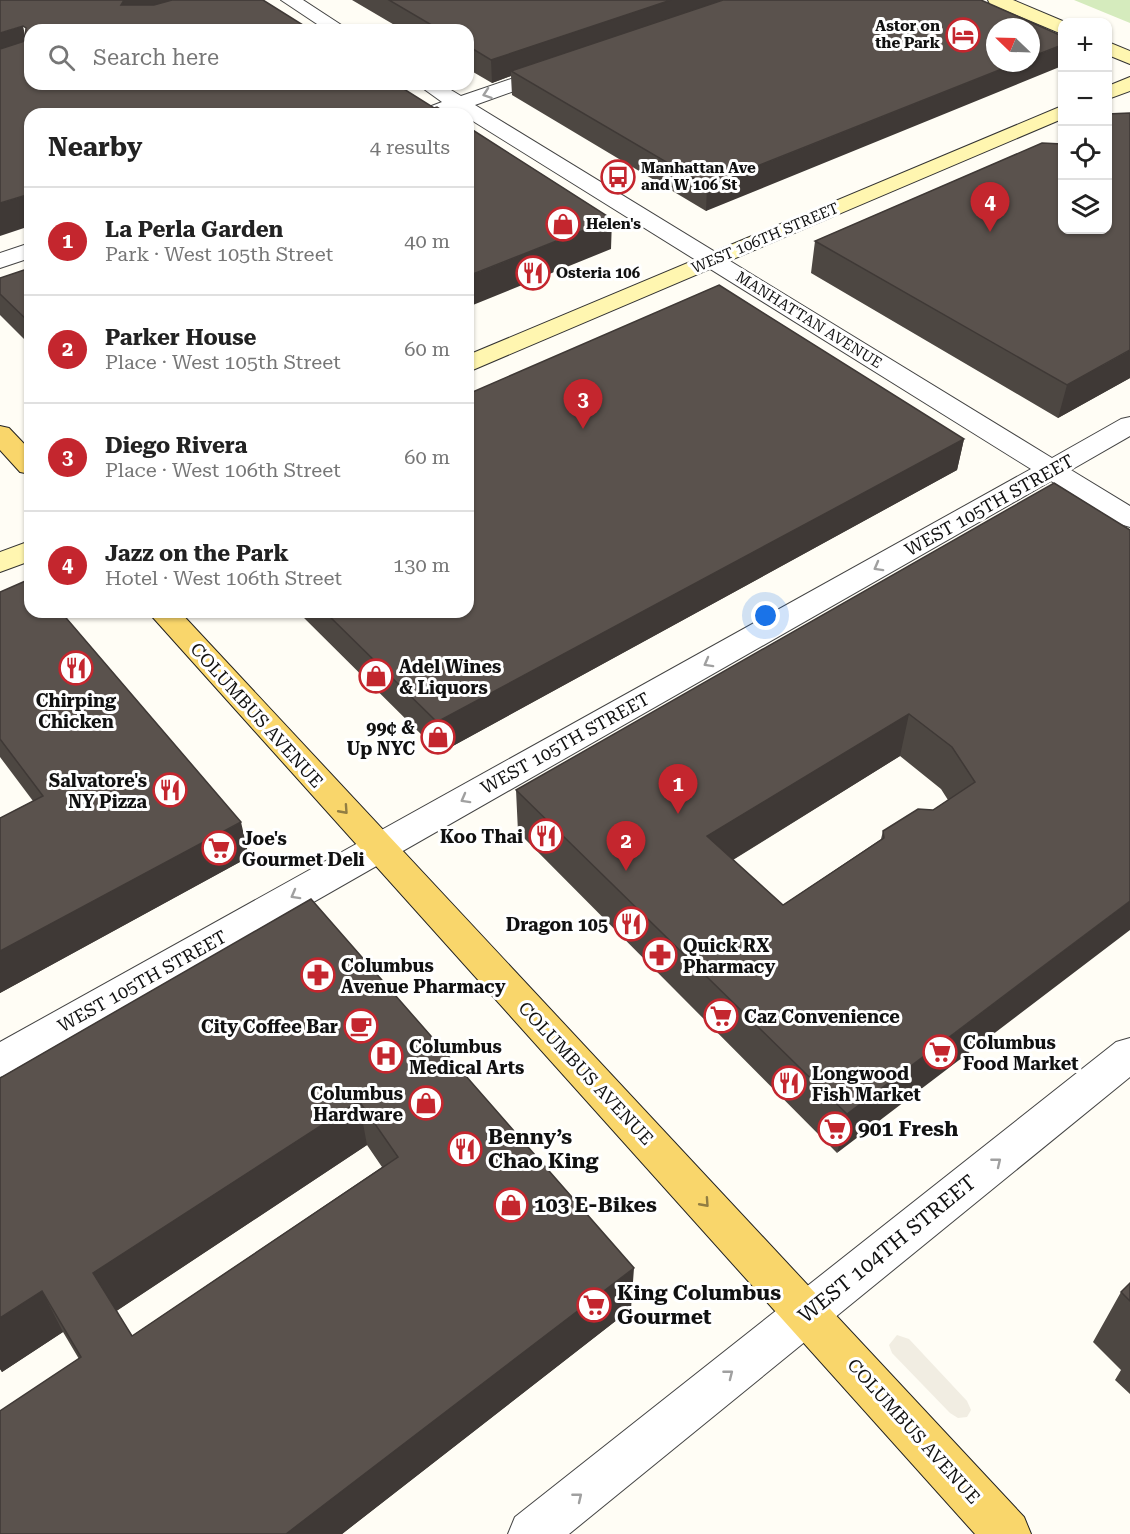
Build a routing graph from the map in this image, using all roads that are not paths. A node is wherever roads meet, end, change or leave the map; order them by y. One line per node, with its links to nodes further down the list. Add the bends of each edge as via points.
1 (290, 0): 3 (street)
2 (997, 0): 4 (main road)
3 (329, 24)
4 (1058, 26)
5 (1112, 50): 6 (main road)
6 (1130, 58)
7 (569, 66): 11 (street, one-way to 11)
8 (1130, 83): 10 (main road)
9 (437, 90): 11 (street, MANHATTAN AVENUE)
10 (1112, 91)
11 (459, 104): 12 (street); 13 (street, MANHATTAN AVENUE)
12 (447, 108)
13 (465, 108)
14 (474, 113): 17 (street, MANHATTAN AVENUE)
15 (1058, 114): 17 (main road, WEST 106TH STREET)
16 (24, 252): 18 (street)
17 (712, 260): 19 (main road, WEST 106TH STREET); 23 (street, MANHATTAN AVENUE)
18 (0, 261)
19 (474, 360)
20 (1130, 425): 23 (street, WEST 105TH STREET)
21 (0, 434): 22 (main road)
22 (24, 460)
23 (1051, 470): 24 (street, MANHATTAN AVENUE); 28 (street, WEST 105TH STREET, one-way to 28)
24 (1130, 518)
25 (24, 553): 26 (main road)
26 (0, 563)
27 (168, 618): 28 (main road, COLUMBUS AVENUE, one-way to 28)
28 (378, 848): 30 (street, WEST 105TH STREET, one-way to 30); 31 (main road, COLUMBUS AVENUE, one-way to 31)
29 (1130, 1054): 31 (street, WEST 104TH STREET, one-way to 29)
30 (0, 1061)
31 (806, 1314): 32 (street, WEST 104TH STREET, one-way to 31); 33 (main road, COLUMBUS AVENUE)
32 (532, 1534)
33 (1008, 1534)

